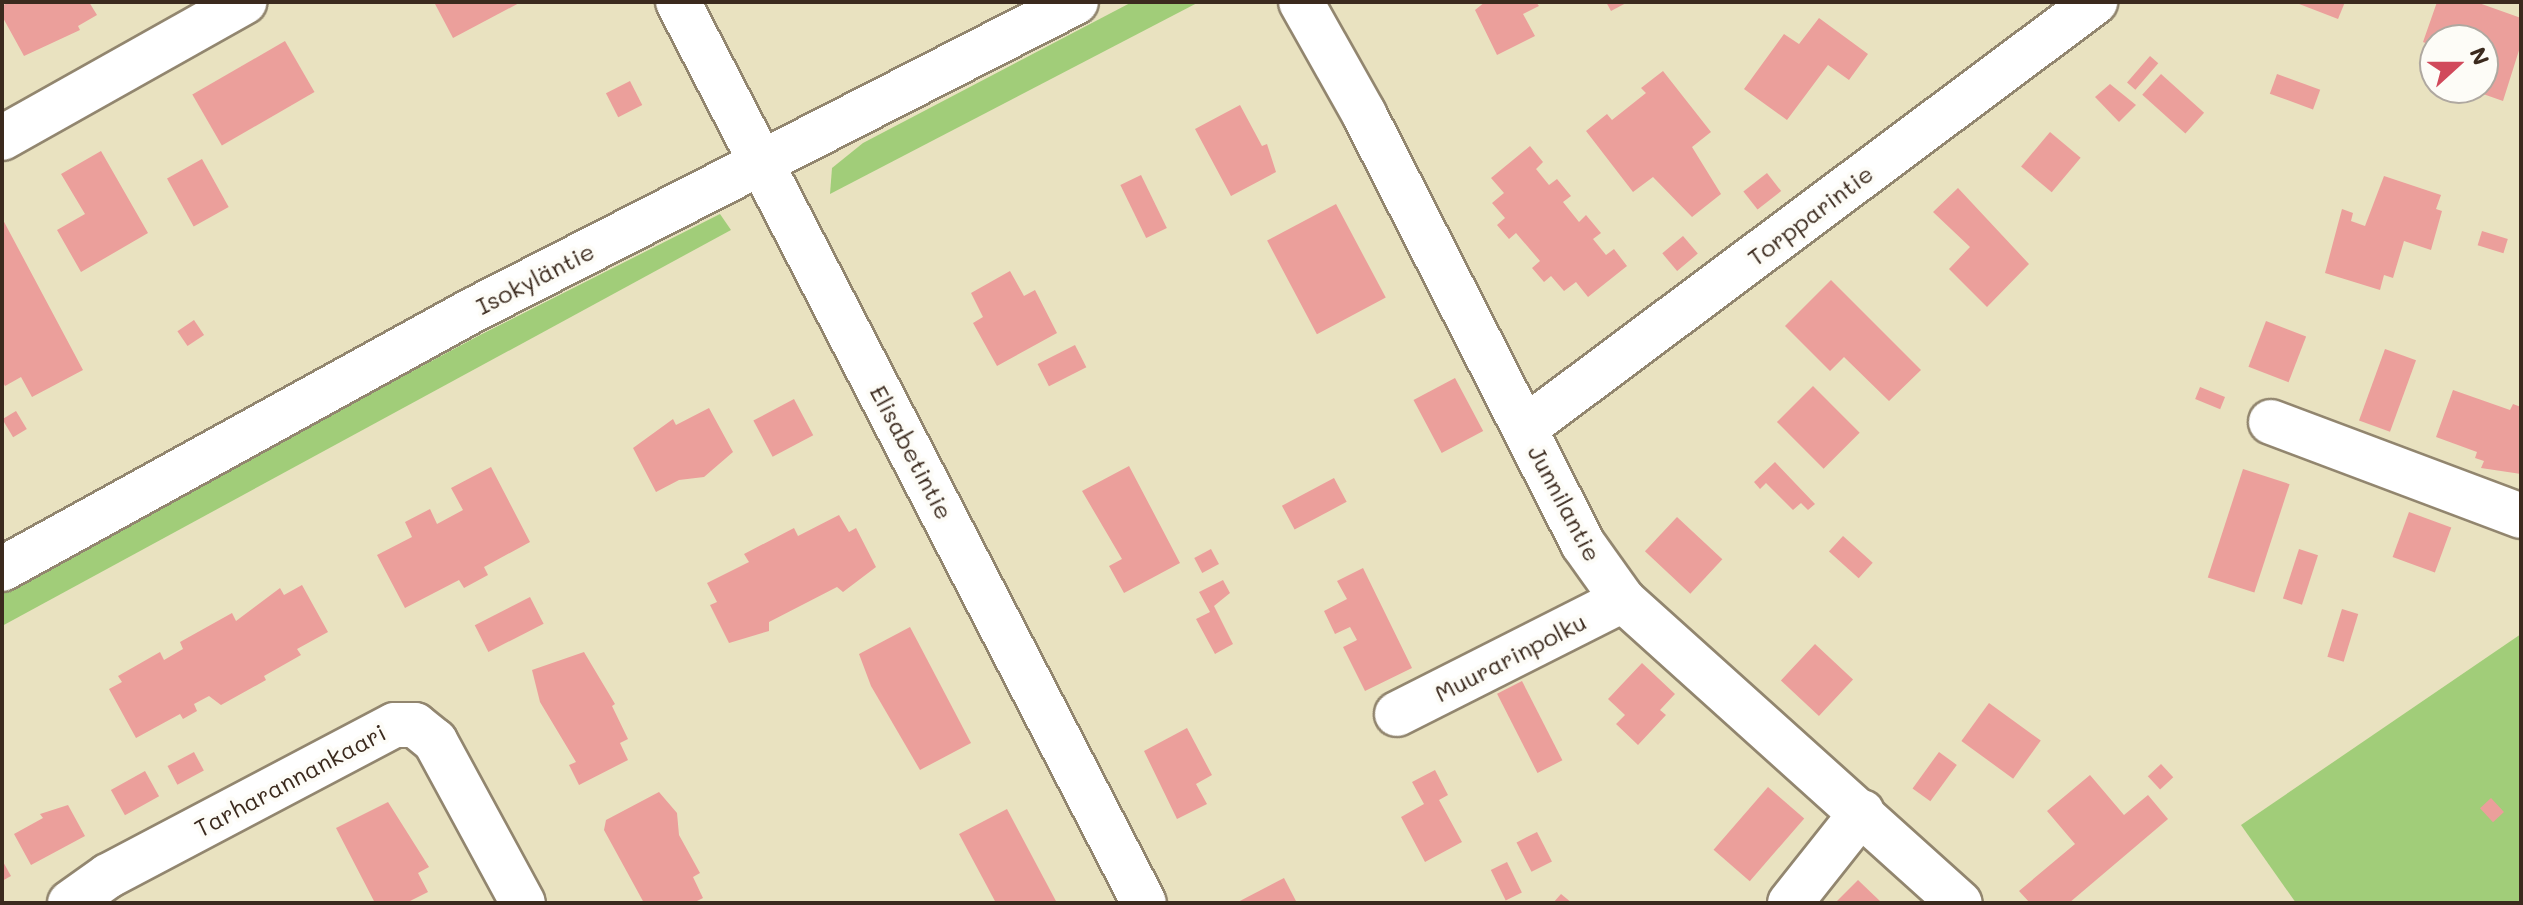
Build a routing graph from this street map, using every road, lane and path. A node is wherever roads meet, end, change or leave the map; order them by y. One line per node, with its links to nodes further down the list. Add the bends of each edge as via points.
1 (244, 2): 6 (street)
2 (678, 2): 7 (street, Elisabetintie)
3 (1076, 2): 7 (street, Isokyläntie)
4 (1301, 2): 9 (street, Junnilantie)
5 (2095, 2): 9 (street, Torpparintie)
6 (2, 138)
7 (762, 161): 11 (street, Isokyläntie, via 473,310); 17 (street, Elisabetintie)
8 (2271, 422): 10 (street)
9 (1525, 428): 12 (street, Junnilantie, via 1583,544)
10 (2521, 516)
11 (2, 569)
12 (1623, 600): 13 (street, Muurarinpolku); 14 (street, Junnilantie)
13 (1397, 714)
14 (1862, 812): 18 (street); 19 (street, Junnilantie)
15 (70, 903): 16 (street, Tarharannankaari, via 108,876 395,725 415,725 435,741)
16 (523, 903)
17 (1144, 903)
18 (1790, 903)
19 (1960, 903)

